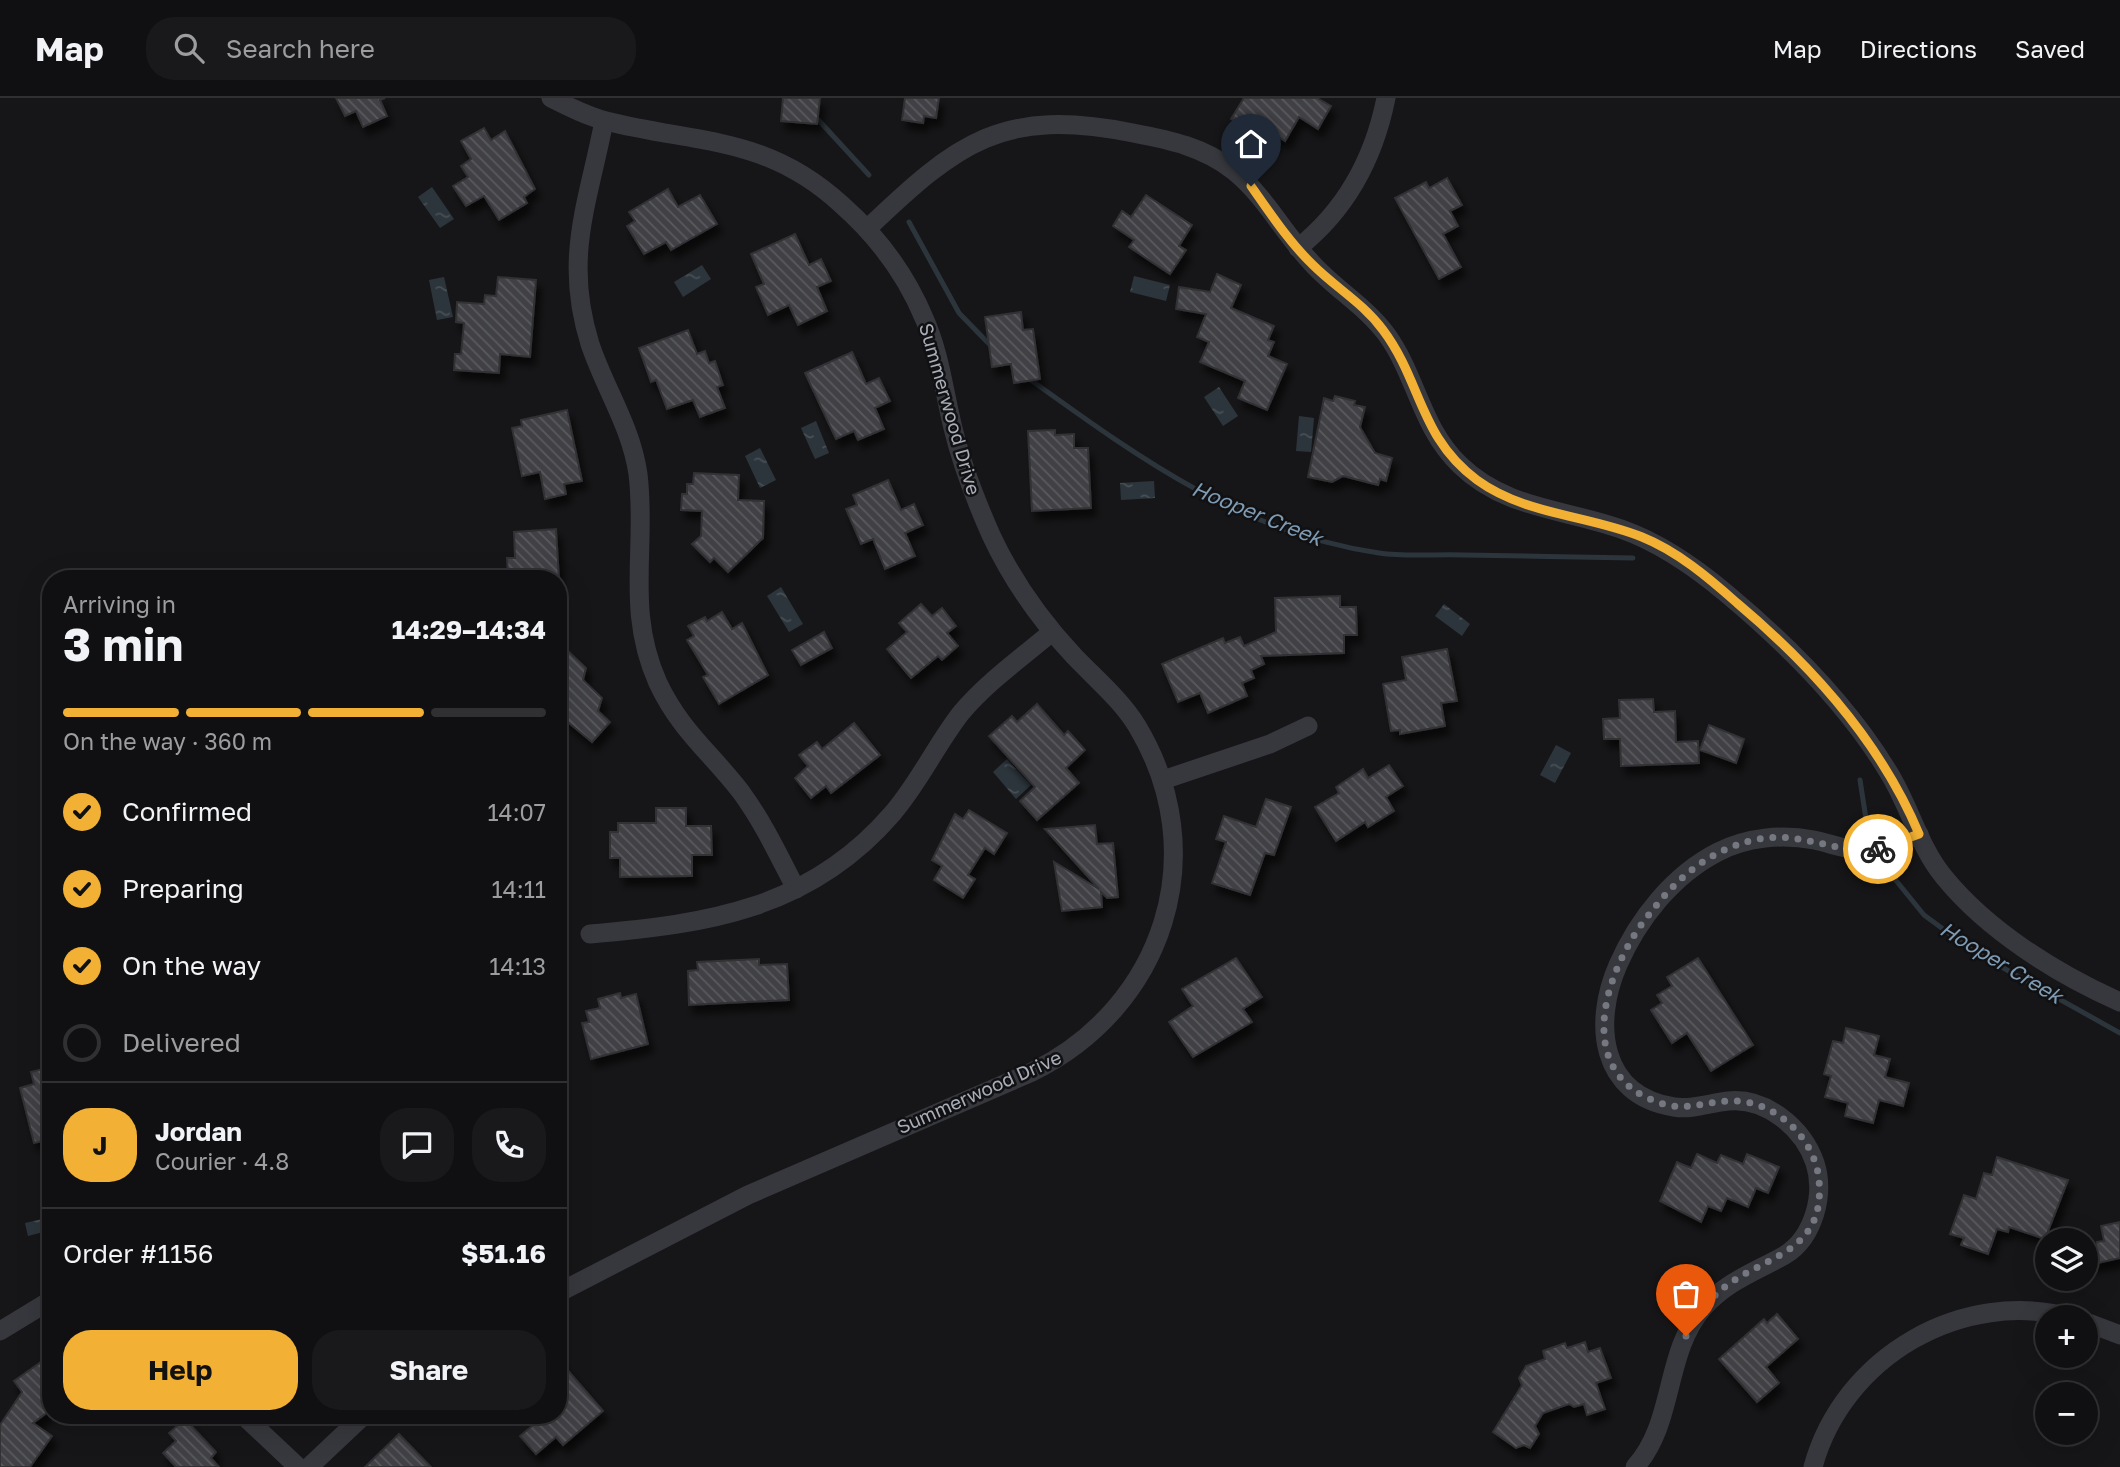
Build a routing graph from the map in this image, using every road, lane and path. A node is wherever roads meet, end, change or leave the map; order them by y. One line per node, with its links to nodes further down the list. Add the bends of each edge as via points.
1 (551, 98): 3 (street, Summerwood Drive)
2 (1386, 98): 5 (street, via 1375,141 1353,186 1323,228)
3 (604, 121): 4 (street, Summerwood Drive, via 727,142 758,153 816,184); 10 (street, via 578,235 578,292 591,347 624,421 637,470 638,602 648,654 669,704 754,810)
4 (867, 229): 5 (street, via 919,179 959,149 1014,129 1072,124 1163,139 1209,154 1251,186); 6 (street, Summerwood Drive, via 898,269 926,320 964,470 979,508 1012,574)
5 (1298, 248): 9 (street, via 1386,333 1432,432 1466,471 1514,500 1601,522 1646,539 1724,591 1779,640 1852,722 1889,772)
6 (1052, 632): 8 (street, Summerwood Drive, via 1135,723); 10 (street, via 972,701 905,800 874,833 829,870)
7 (1308, 726): 8 (street, via 1270,744)
8 (1163, 780): 13 (street, Summerwood Drive, via 1173,853 1163,922 1142,972 1111,1016 1093,1032 1032,1072 748,1195)
9 (1919, 834): 12 (street, via 1941,874 1977,911 2025,947); 23 (street, via 1872,850 1787,837 1753,840 1720,851 1676,881 1644,920 1619,962 1604,1002 1602,1027 1609,1055 1626,1082 1642,1095 1672,1107 1698,1108 1731,1101 1772,1111 1809,1147 1819,1180 1816,1210 1796,1246 1728,1285 1692,1323 1655,1438)
10 (796, 889): 11 (street, via 707,921)
11 (590, 934)
12 (2120, 1002)
13 (567, 1288)
14 (42, 1305): 17 (street)
15 (2035, 1312): 24 (street, via 2002,1311 1957,1320 1918,1335 1875,1365 1850,1392)
16 (2098, 1327): 18 (street)
17 (0, 1331)
18 (2120, 1335)
19 (252, 1424): 21 (street)
20 (355, 1424): 22 (street)
21 (298, 1467)
22 (309, 1467)
23 (1635, 1467)
24 (1812, 1467)

